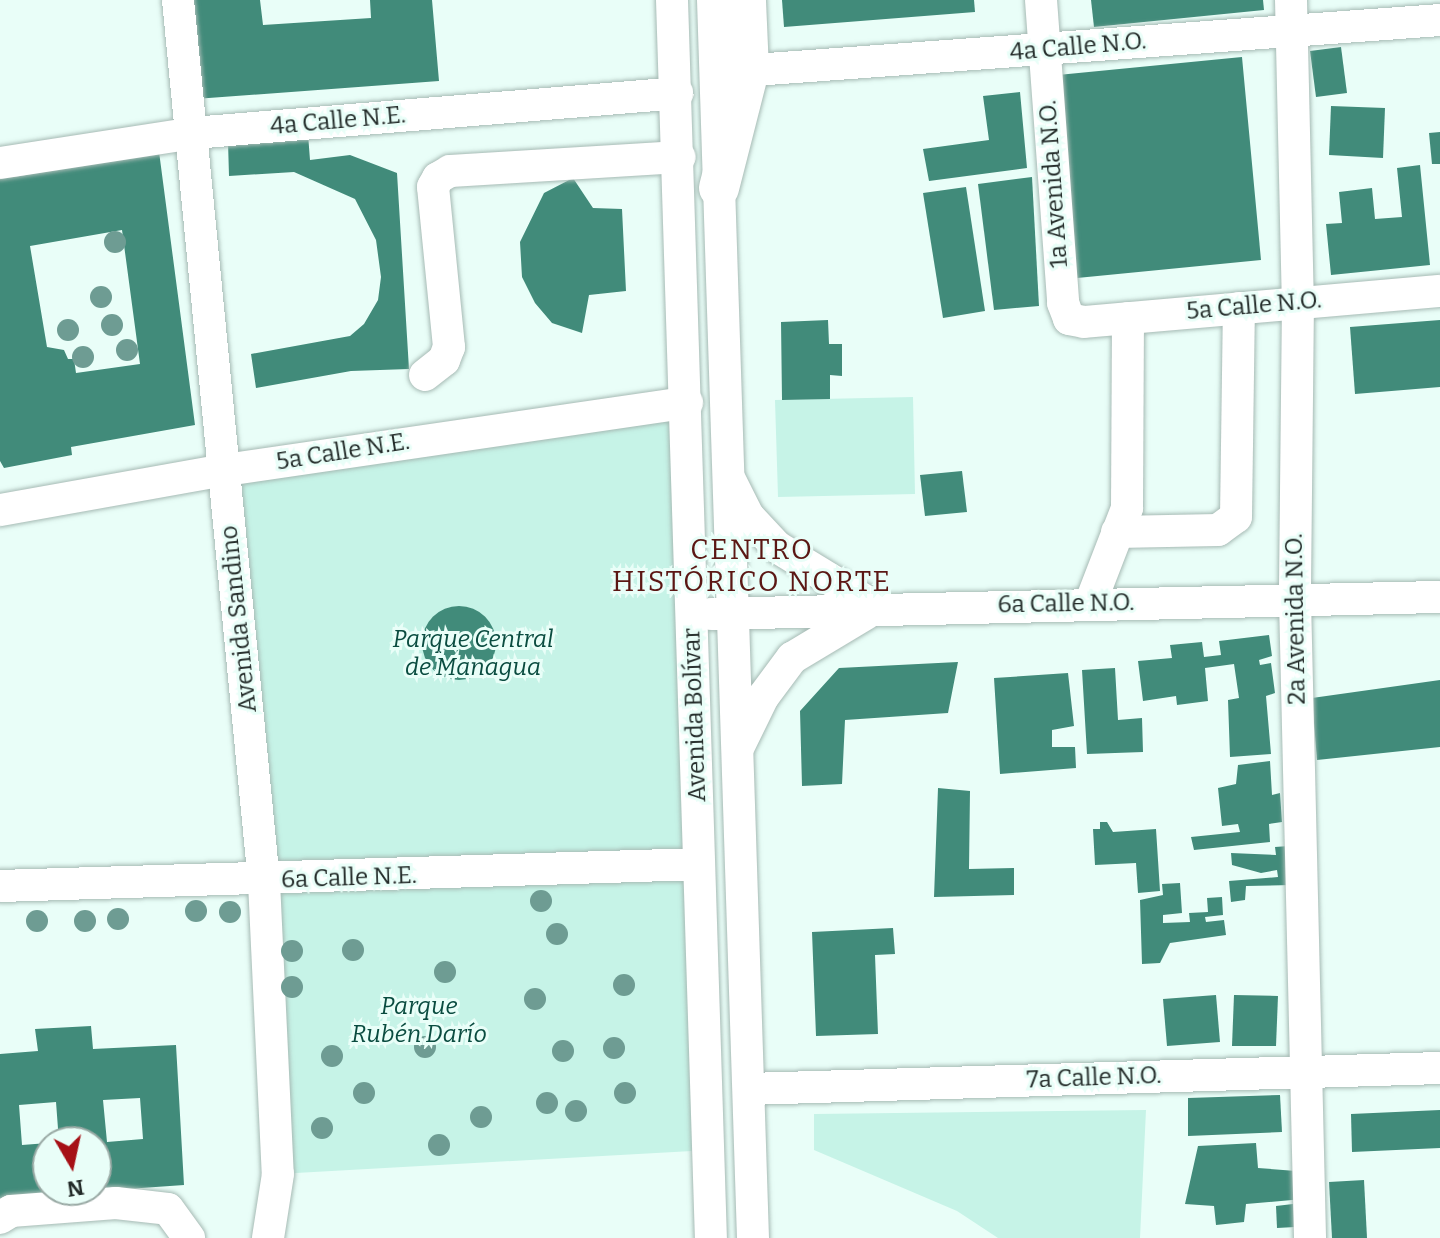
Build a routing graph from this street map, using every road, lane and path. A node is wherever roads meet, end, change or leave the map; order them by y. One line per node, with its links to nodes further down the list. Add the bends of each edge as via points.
1 (178, 0): 11 (street, Avenida Sandino)
2 (672, 0): 10 (street, Avenida Bolívar)
3 (713, 0): 9 (street)
4 (746, 0): 9 (main road)
5 (1041, 0): 8 (street, 1a Avenida N.O.)
6 (1292, 15): 7 (street, 4a Calle N.O.); 8 (street, 4a Calle N.O.); 16 (street, 2a Avenida N.O.)
7 (1440, 20)
8 (1044, 50): 9 (street, 4a Calle N.O.); 19 (street, 1a Avenida N.O., via 1063,303)
9 (732, 72): 14 (main road)
10 (677, 93): 11 (street, 4a Calle N.E.); 12 (street, Avenida Bolívar)
11 (193, 133): 13 (street, 4a Calle N.E.); 22 (street, Avenida Sandino)
12 (680, 157): 20 (street, via 450,171 438,178 433,187 449,347 444,360); 21 (street, Avenida Bolívar)
13 (0, 163)
14 (719, 188): 23 (street, Avenida Bolívar)
15 (1440, 291): 16 (street, 5a Calle N.O.)
16 (1298, 301): 17 (street, 5a Calle N.O.); 27 (street, 2a Avenida N.O.)
17 (1239, 308): 18 (street, 5a Calle N.O.); 25 (street, via 1236,517 1218,530)
18 (1128, 318): 19 (street, 5a Calle N.O.); 25 (street, via 1130,486)
19 (1069, 319)
20 (425, 375)
21 (687, 403): 22 (street, 5a Calle N.E.); 31 (street, Avenida Bolívar)
22 (225, 470): 24 (street, 5a Calle N.E.); 34 (street, Avenida Sandino)
23 (727, 472): 29 (street, via 748,516 777,547); 30 (street, Avenida Bolívar)
24 (0, 510)
25 (1117, 532): 28 (street)
26 (1440, 597): 27 (street, 6a Calle N.O.)
27 (1295, 600): 28 (street, 6a Calle N.O.); 37 (street, 2a Avenida N.O.)
28 (1090, 604): 29 (street, 6a Calle N.O.)
29 (877, 608): 30 (street, 6a Calle N.O.); 32 (street, via 837,626 792,658 763,697)
30 (731, 613): 31 (street, 6a Calle N.O.); 32 (street, Avenida Bolívar)
31 (692, 614): 33 (street, Avenida Bolívar)
32 (735, 755): 38 (street, Avenida Bolívar)
33 (699, 864): 34 (street, 6a Calle N.E.); 42 (street, Avenida Bolívar)
34 (264, 882): 35 (street, 6a Calle N.E.); 41 (street, Avenida Sandino, via 278,1174)
35 (0, 886)
36 (1440, 1068): 37 (street, 7a Calle N.O.)
37 (1307, 1071): 38 (street, 7a Calle N.O.); 44 (street, 2a Avenida N.O.)
38 (749, 1089): 43 (street, Avenida Bolívar)
39 (0, 1218): 40 (street, via 11,1211 116,1203 168,1209)
40 (189, 1238)
41 (268, 1238)
42 (711, 1238)
43 (753, 1238)
44 (1310, 1238)

